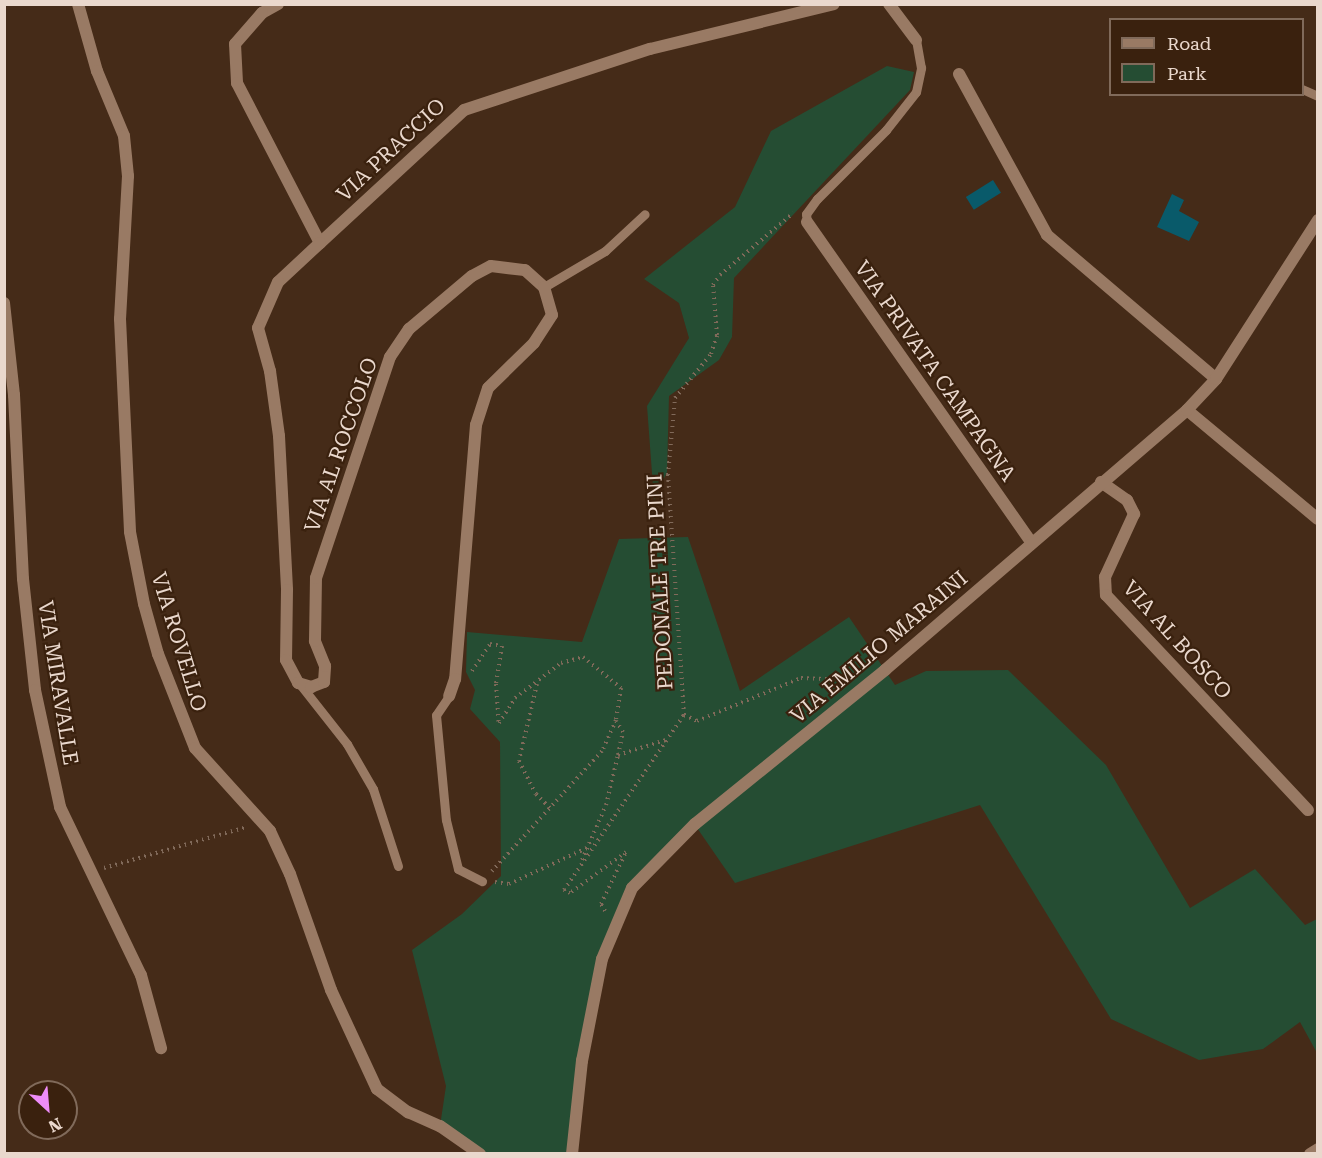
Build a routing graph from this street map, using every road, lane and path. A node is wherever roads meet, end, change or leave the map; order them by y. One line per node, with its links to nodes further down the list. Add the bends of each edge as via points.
1 (78, 4): 30 (street, VIA ROVELLO, via 97,71 124,136 128,176 120,319 130,532 144,604 191,740)
2 (278, 4): 11 (street, via 262,13 235,45 237,83)
3 (834, 4): 11 (street, VIA PRACCIO, via 650,49 464,110)
4 (889, 4): 5 (street)
5 (916, 40): 7 (lane, via 921,68 916,92 886,130)
6 (959, 74): 14 (street, via 1047,235)
7 (817, 199): 10 (lane, via 806,214); 24 (path, PEDONALE TRE PINI, via 802,206 720,275 713,285 717,335 711,354 675,398 668,475)
8 (645, 214): 12 (lane, via 605,251)
9 (1317, 220): 14 (street, VIA EMILIO MARAINI)
10 (807, 222): 18 (street, VIA PRIVATA CAMPAGNA)
11 (320, 243): 21 (street, VIA AL ROCCOLO, via 278,282 258,328 270,371 279,436 287,579 286,660)
12 (544, 287): 19 (street, via 552,315 534,344 488,388 476,425); 21 (street, VIA AL ROCCOLO, via 525,270 491,266 472,276 409,329 390,357 316,578 315,641 325,666 324,682 311,687)
13 (4, 303): 34 (street, VIA MIRAVALLE, via 14,395 23,579 35,690 60,807)
14 (1216, 380): 15 (street, VIA EMILIO MARAINI)
15 (1187, 410): 16 (street, VIA EMILIO MARAINI); 17 (street)
16 (1101, 482): 18 (street, VIA EMILIO MARAINI); 29 (street, VIA AL BOSCO, via 1127,500 1134,514 1105,577 1106,595)
17 (1317, 519)
18 (1032, 543): 20 (street, VIA EMILIO MARAINI)
19 (455, 679): 22 (path, via 469,677 490,644 502,646 496,684 499,723 515,698); 23 (street)
20 (871, 681): 24 (path, via 801,678 697,721); 36 (street, VIA EMILIO MARAINI, via 695,824 632,888)
21 (298, 683): 33 (lane, via 347,744 373,789)
22 (537, 684): 25 (path, via 561,663 583,657 621,688); 28 (path, via 519,761 536,794)
23 (449, 696): 35 (lane, via 436,716 446,820 459,869)
24 (684, 715): 26 (path, PEDONALE TRE PINI)
25 (616, 720): 27 (path, via 623,732); 28 (path, via 602,751)
26 (669, 738): 27 (path); 32 (path, PEDONALE TRE PINI, via 599,844)
27 (618, 755): 31 (path, via 606,805)
28 (551, 809): 35 (path)
29 (1308, 810)
30 (262, 823): 34 (path); 39 (street, VIA ROVELLO, via 290,874 331,990 377,1089)
31 (587, 848): 32 (path); 35 (path, via 509,884)
32 (580, 865): 36 (path, PEDONALE TRE PINI, via 564,890 570,893 626,852 612,874 601,904)
33 (398, 866)
34 (89, 872): 37 (street, VIA MIRAVALLE, via 141,975)
35 (482, 881)
36 (613, 927): 40 (street, VIA EMILIO MARAINI, via 602,959 582,1061)
37 (161, 1048)
38 (1317, 1149): 41 (street)
39 (480, 1154)
40 (572, 1154)
41 (1310, 1154)

